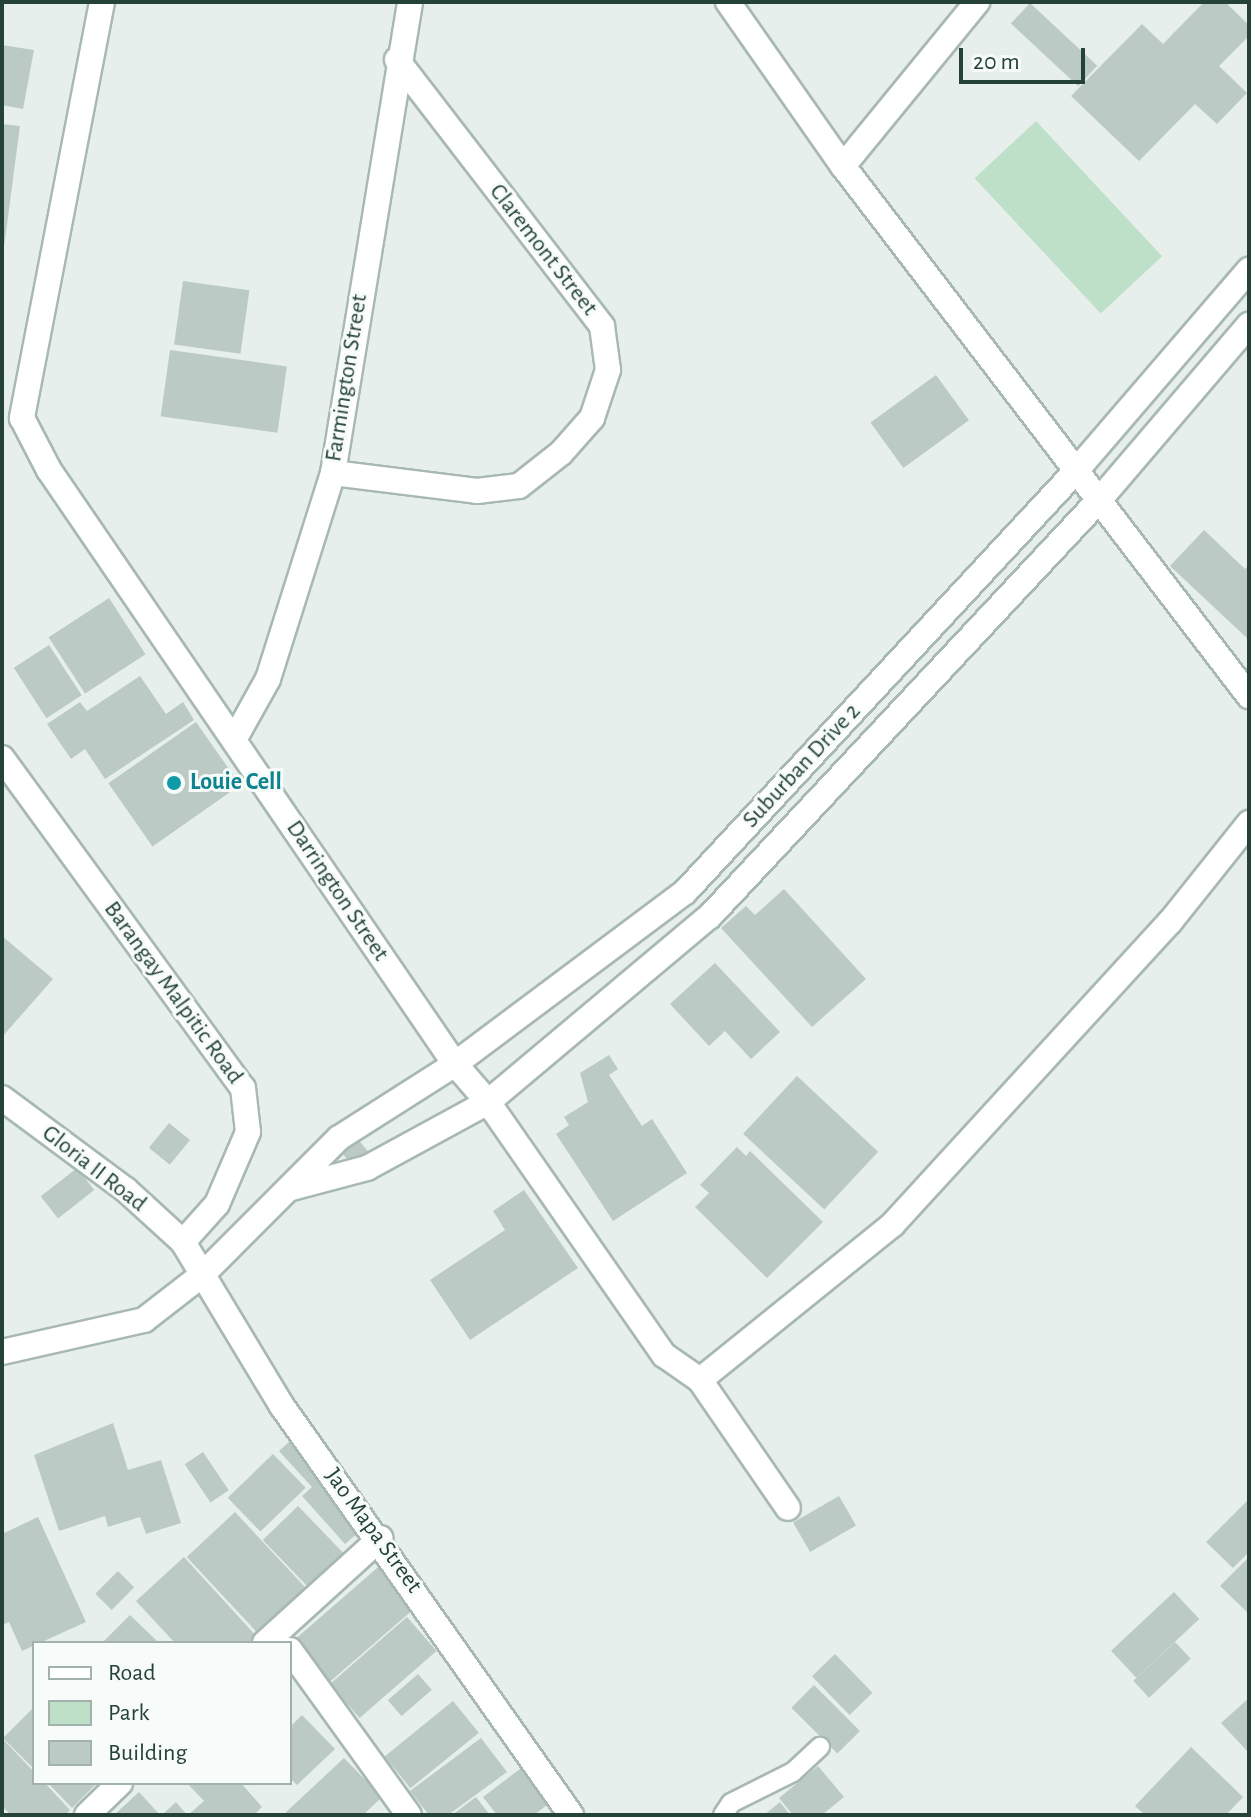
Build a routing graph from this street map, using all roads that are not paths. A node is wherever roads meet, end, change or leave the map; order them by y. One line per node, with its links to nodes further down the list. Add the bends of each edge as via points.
1 (102, 2): 13 (street, Darrington Street, via 22,418 49,470)
2 (410, 2): 5 (street, Farmington Street)
3 (728, 2): 6 (street)
4 (977, 2): 6 (street)
5 (397, 60): 10 (street, Farmington Street); 10 (street, Claremont Street, via 602,326 608,370 592,418 561,453 519,486 477,491)
6 (843, 166): 9 (street)
7 (1249, 270): 9 (street, Suburban Drive 2)
8 (1249, 325): 11 (street, Suburban Drive 2)
9 (1075, 472): 11 (street); 16 (street, Suburban Drive 2, via 685,892)
10 (333, 473): 13 (street, Farmington Street, via 268,679)
11 (1101, 498): 12 (street); 18 (street, Suburban Drive 2, via 710,916)
12 (1249, 696)
13 (234, 740): 16 (street, Darrington Street)
14 (2, 758): 20 (street, Barangay Malpitic Road, via 243,1088 248,1132 217,1204)
15 (1249, 823): 23 (street, via 1170,922 893,1224)
16 (455, 1064): 18 (street, Darrington Street); 19 (street, Suburban Drive 2, via 339,1138)
17 (2, 1098): 20 (street, Gloria II Road, via 126,1190)
18 (488, 1102): 19 (street, Suburban Drive 2, via 367,1168); 23 (street, Darrington Street, via 664,1355)
19 (290, 1188): 21 (street, Suburban Drive 2)
20 (183, 1242): 21 (street, Jao Mapa Street)
21 (202, 1275): 22 (street, Suburban Drive 2, via 138,1322); 25 (street, Jao Mapa Street, via 282,1406)
22 (2, 1352)
23 (700, 1380): 24 (street)
24 (788, 1508)
25 (381, 1538): 26 (street); 32 (street, Jao Mapa Street)
26 (280, 1641)
27 (292, 1660): 30 (street)
28 (820, 1747): 33 (lane, via 793,1772 731,1803)
29 (118, 1785): 31 (street)
30 (398, 1810)
31 (87, 1815)
32 (571, 1815)
33 (723, 1815)

